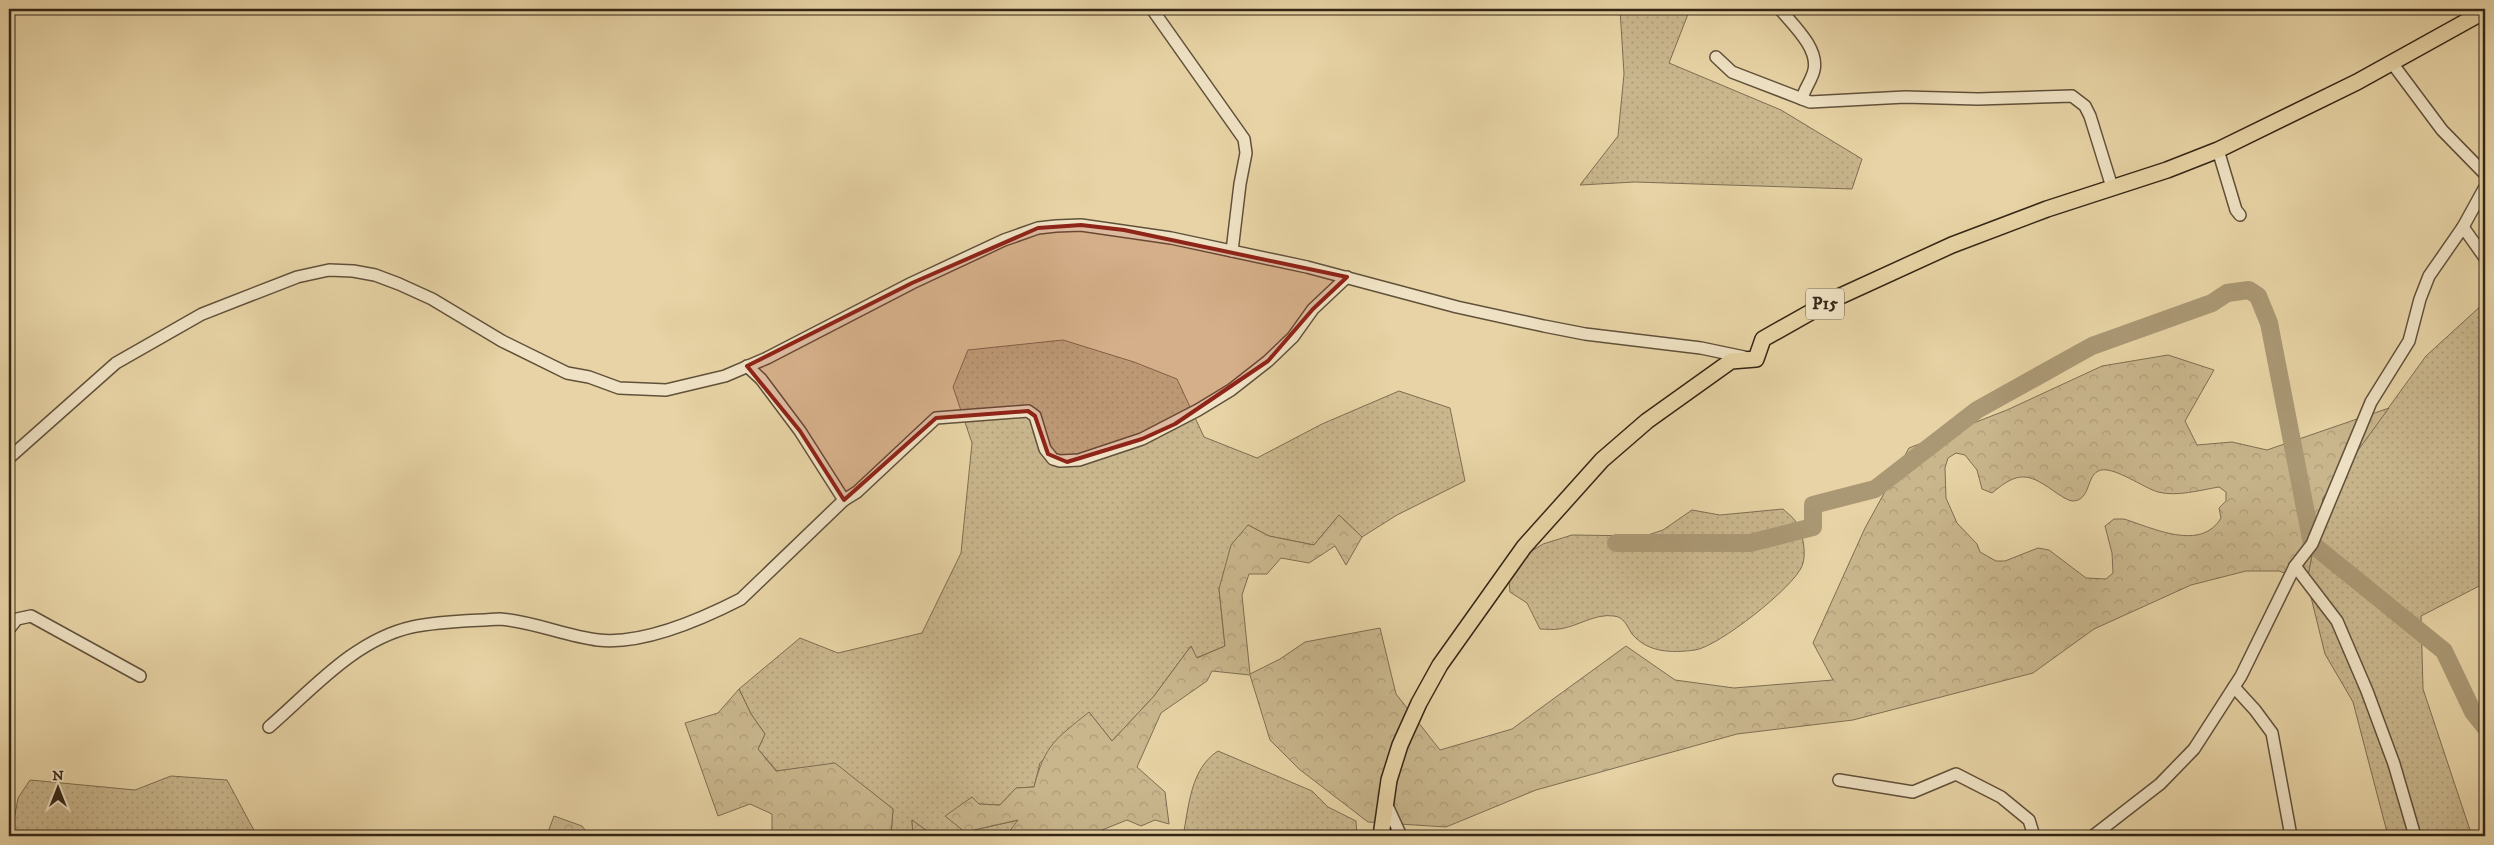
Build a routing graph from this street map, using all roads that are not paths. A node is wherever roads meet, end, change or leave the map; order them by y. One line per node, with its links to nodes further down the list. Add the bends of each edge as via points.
1 (1152, 9): 14 (street, via 1242,135 1246,146)
2 (1780, 9): 6 (street, via 1804,38 1815,58 1813,74)
3 (2485, 11): 5 (main road, P15)
4 (1716, 57): 6 (street, via 1732,72)
5 (2392, 63): 7 (main road, P15); 8 (street, via 2442,130)
6 (1802, 100): 9 (street, via 2072,96 2085,106 2090,116)
7 (2218, 150): 9 (main road, P15); 12 (street)
8 (2485, 174)
9 (2112, 187): 17 (main road, P15, via 1952,245 1860,287 1763,339)
10 (2485, 187): 11 (street)
11 (2482, 202): 13 (street)
12 (2240, 215)
13 (2463, 228): 15 (street); 21 (street, via 2430,276 2409,341 2371,402 2312,544)
14 (1232, 251): 16 (street); 18 (street, via 1115,229 1081,225 1038,228 1004,240)
15 (2485, 258)
16 (1347, 277): 17 (street, via 1457,307 1544,326); 20 (street, via 1312,309 1293,337 1268,361 1231,390 1142,439 1067,462 1053,459 1048,454 1035,416 1028,411 936,418 857,492)
17 (1756, 359): 27 (main road, via 1731,361 1647,421 1602,460 1528,543 1440,665 1400,744)
18 (747, 366): 19 (street, via 702,383 666,390 619,388 539,361 432,299 399,284 375,275 329,270 297,277 202,314 116,363); 20 (street, via 800,431)
19 (9, 458)
20 (844, 500): 25 (street, via 741,599 721,609 633,639 599,640 507,620 412,627 350,655)
21 (2295, 566): 24 (street); 33 (street, via 2337,621 2394,764)
22 (9, 629): 23 (street, via 17,618 31,616)
23 (140, 676)
24 (2234, 687): 31 (street, via 2194,748 2160,784); 32 (street, via 2272,733)
25 (269, 727)
26 (1839, 780): 30 (street, via 1913,792 1956,774 2001,797 2029,820)
27 (1385, 801): 28 (main road); 29 (street)
28 (1381, 836)
29 (1401, 836)
30 (2034, 836)
31 (2093, 836)
32 (2291, 836)
33 (2415, 836)

